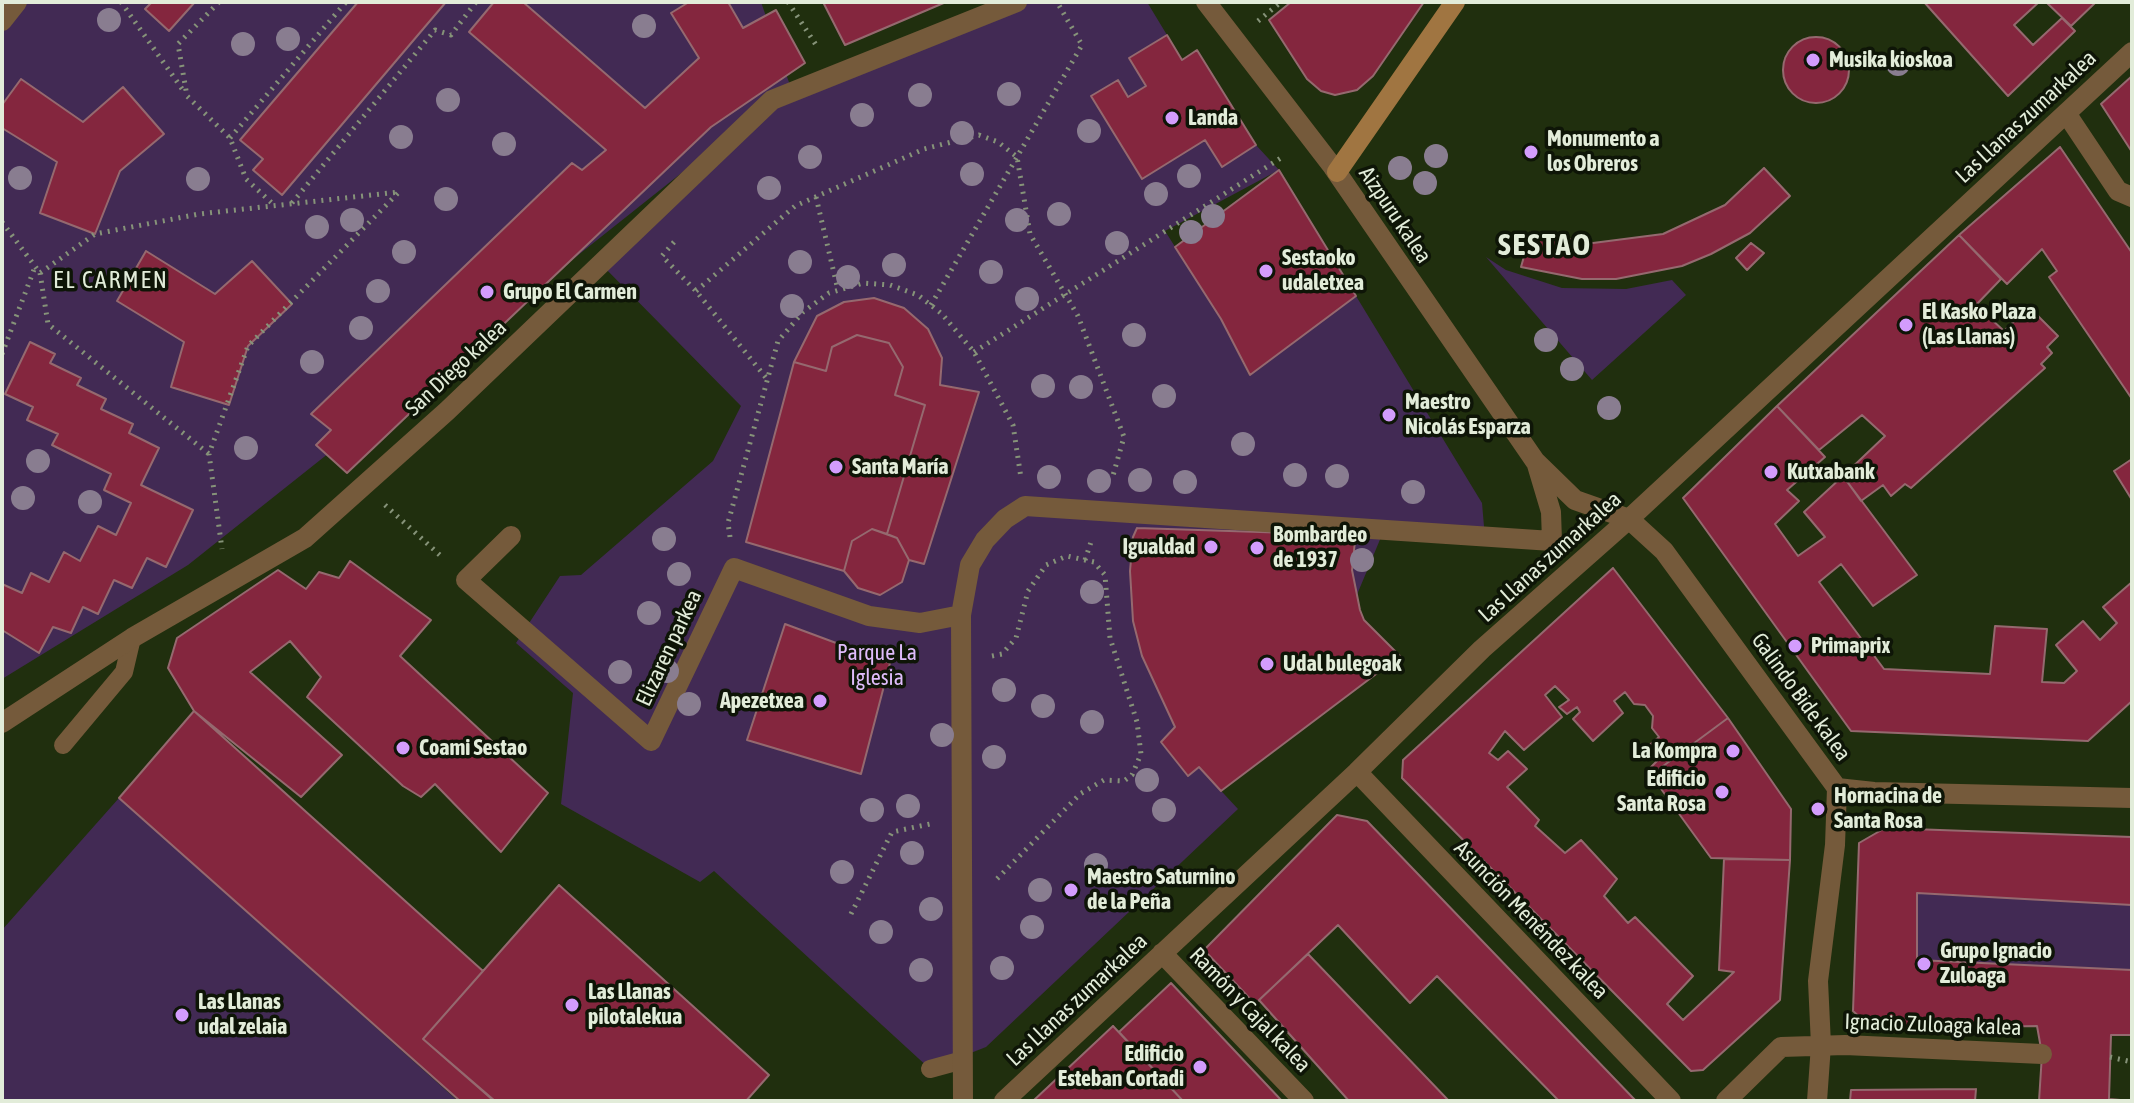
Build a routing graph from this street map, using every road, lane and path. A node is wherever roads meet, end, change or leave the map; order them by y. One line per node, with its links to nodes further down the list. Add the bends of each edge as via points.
1 (17, 2): 11 (street)
2 (121, 2): 14 (path)
3 (219, 2): 14 (path, via 178,44)
4 (346, 2): 16 (path)
5 (476, 2): 22 (path, via 451,35 435,30)
6 (788, 2): 13 (path)
7 (1017, 2): 13 (street, San Diego kalea)
8 (1057, 2): 18 (path, via 1082,45)
9 (1206, 2): 17 (street, Aizpuru kalea)
10 (1455, 2): 19 (street)
11 (2, 21)
12 (2132, 52): 15 (street, Las Llanas zumarkalea)
13 (835, 74): 44 (street, San Diego kalea, via 772,100 447,411 305,538)
14 (187, 96): 16 (path)
15 (2066, 113): 21 (street, via 2118,191); 39 (street, Las Llanas zumarkalea)
16 (230, 138): 23 (path, via 246,179)
17 (1311, 138): 19 (street, Aizpuru kalea); 30 (path)
18 (1017, 157): 20 (path, via 979,135 924,149); 30 (path, via 1030,234); 31 (path)
19 (1337, 172): 36 (street, Aizpuru kalea)
20 (816, 197): 28 (path); 29 (path, via 795,206)
21 (2132, 197)
22 (291, 205): 23 (path); 35 (path, via 399,192 248,346)
23 (275, 206): 27 (path, via 95,234)
24 (2, 222): 26 (path)
25 (679, 236): 29 (path, via 662,256)
26 (35, 266): 27 (path); 33 (path)
27 (40, 273): 35 (path, via 48,324)
28 (838, 290): 31 (path, via 863,283 890,285); 34 (path, via 803,312 778,341)
29 (696, 291): 34 (path)
30 (1065, 294): 32 (path); 38 (path, via 1124,437)
31 (931, 305): 32 (path)
32 (974, 352): 37 (path, via 1013,425)
33 (2, 354)
34 (767, 379): 42 (path, via 728,523)
35 (209, 454): 44 (path)
36 (1535, 461): 38 (street, Aizpuru kalea, via 1551,512 1552,541); 39 (street, Aizpuru kalea, via 1575,500)
37 (1025, 506): 38 (street); 45 (street, via 985,540 970,565)
38 (1103, 510)
39 (1629, 519): 50 (street, Las Llanas zumarkalea, via 1482,649); 51 (street, Galindo Bide kalea, via 1664,551)
40 (410, 526): 43 (path)
41 (511, 536): 43 (street)
42 (734, 568): 43 (street, Elizaren parkea, via 651,741); 45 (street, via 869,616 920,623)
43 (466, 580)
44 (227, 583): 46 (street, San Diego kalea)
45 (961, 615): 47 (street)
46 (132, 638): 48 (street, San Diego kalea); 49 (lane, via 124,672)
47 (961, 662): 53 (street); 55 (path, via 1002,654 1016,638 1028,591 1046,565 1067,556 1094,562 1105,575 1110,638 1137,722 1141,754 1124,781 1104,780 1080,794)
48 (2, 723)
49 (63, 745)
50 (1357, 772): 56 (street, Las Llanas zumarkalea); 66 (street, Asunción Menéndez kalea)
51 (1837, 788): 52 (street, Galindo Bide kalea); 57 (street, via 1818,981)
52 (2132, 798)
53 (962, 831): 54 (path, via 930,824 892,832); 55 (street)
54 (851, 914)
55 (963, 914): 60 (street)
56 (1162, 953): 64 (street, Las Llanas zumarkalea); 65 (street, Ramón y Cajal kalea)
57 (1821, 1045): 58 (street, Ignacio Zuloaga kalea); 67 (street, Ignacio Zuloaga kalea, via 1781,1047); 68 (street)
58 (2042, 1054)
59 (2110, 1057): 61 (path)
60 (963, 1060): 62 (lane); 63 (street)
61 (2132, 1062)
62 (930, 1069)
63 (963, 1101)
64 (1004, 1101)
65 (1304, 1101)
66 (1671, 1101)
67 (1726, 1101)
68 (1817, 1101)

